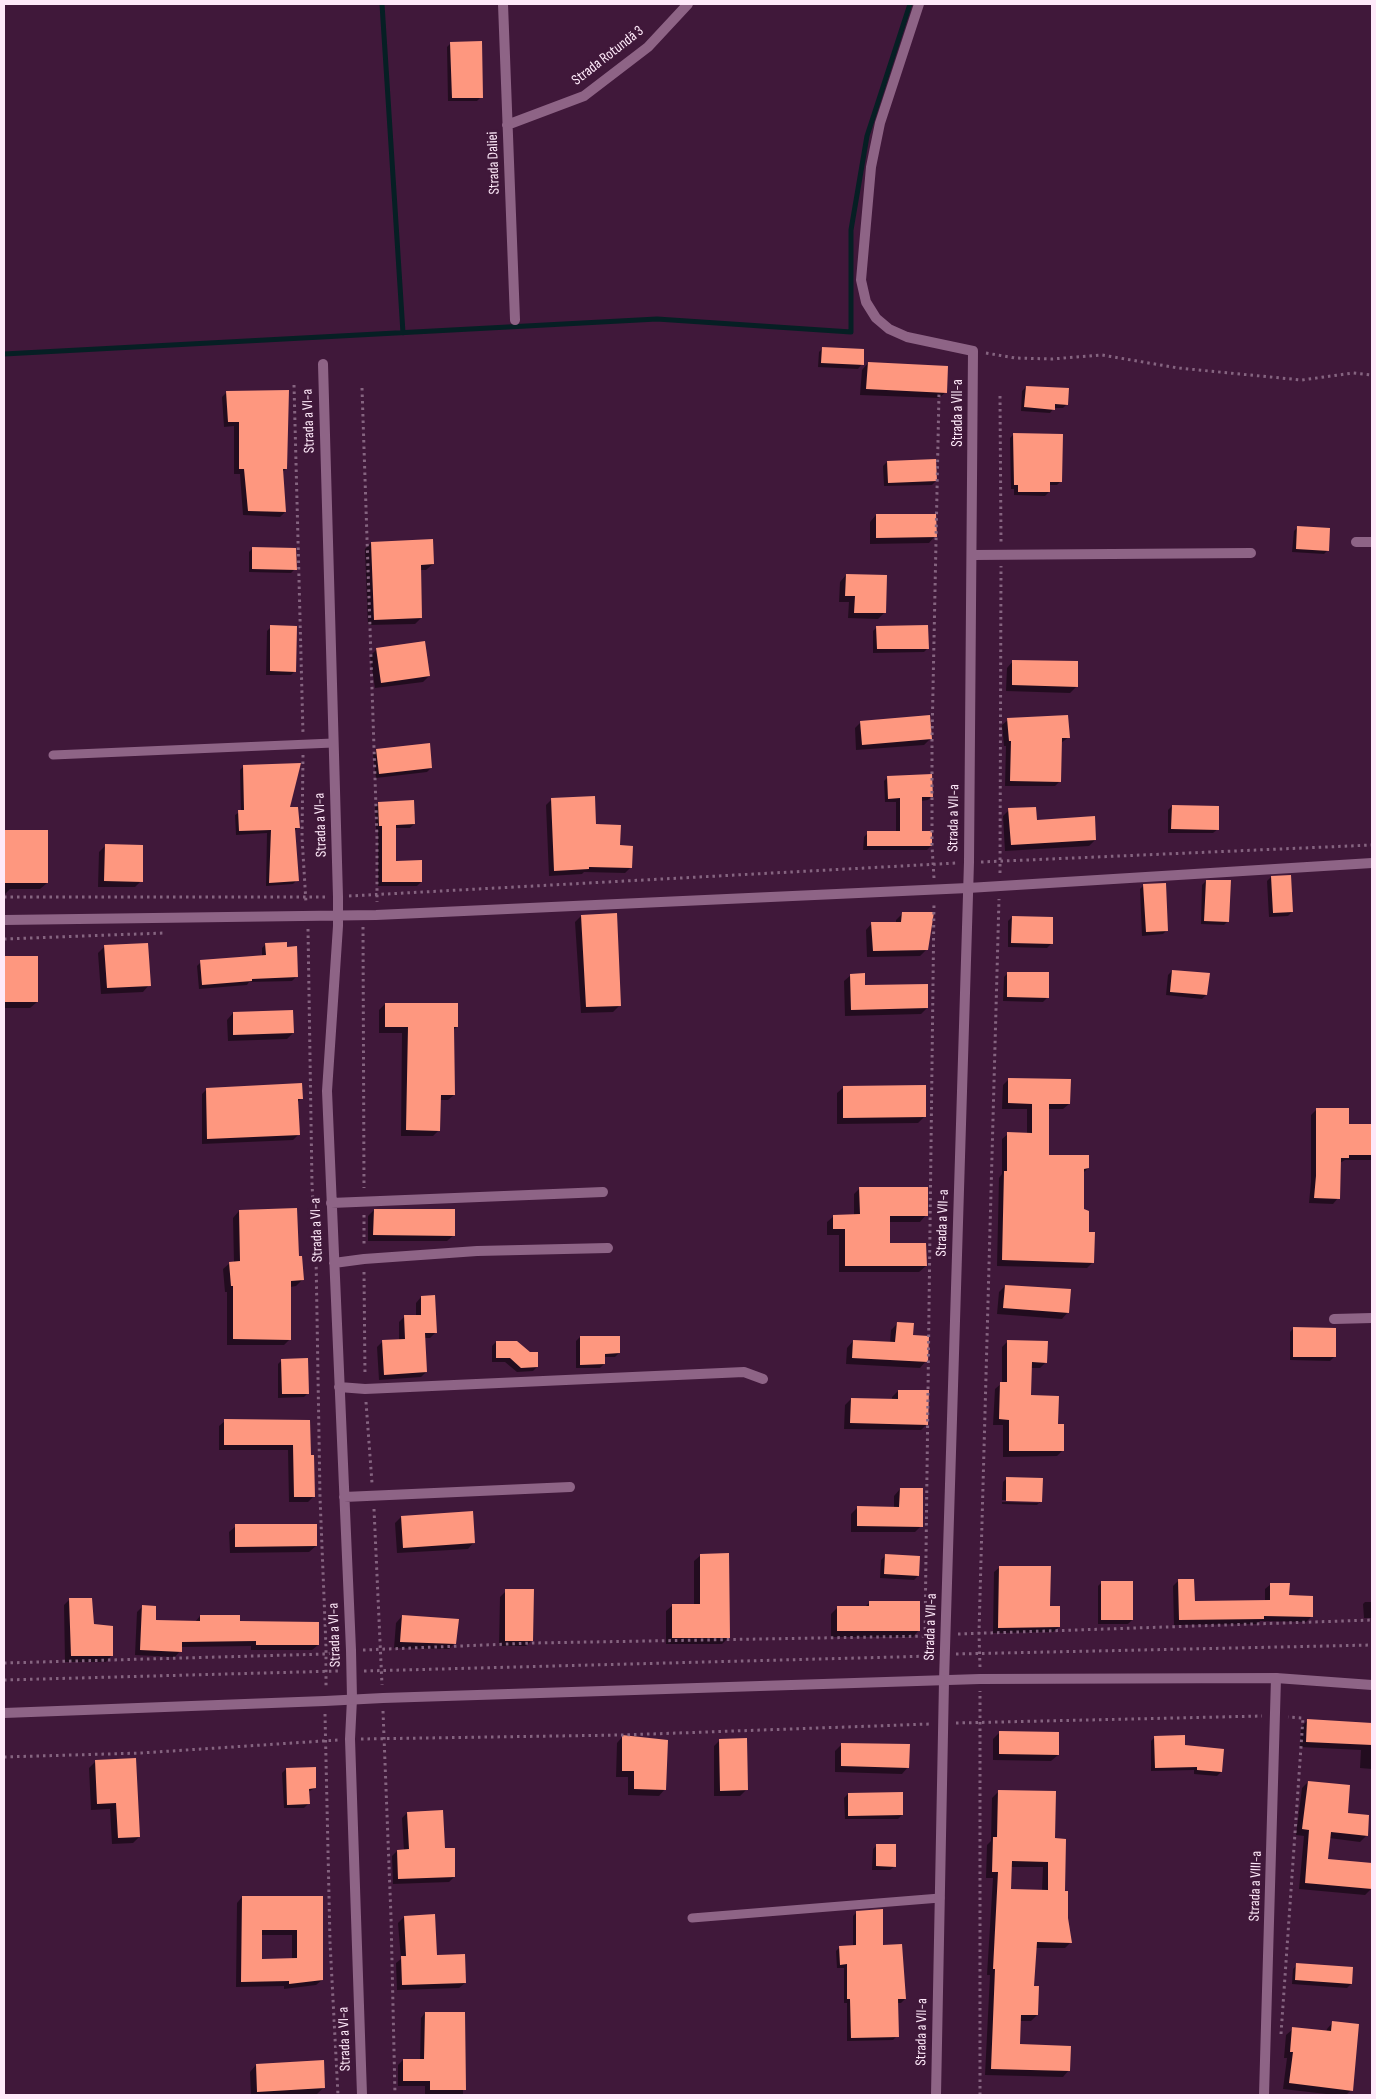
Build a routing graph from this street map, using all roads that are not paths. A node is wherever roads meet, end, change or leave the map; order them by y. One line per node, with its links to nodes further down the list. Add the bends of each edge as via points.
1 (503, 4): 4 (street, Strada Daliei)
2 (688, 4): 4 (street, Strada Rotundă 3, via 648,47 584,96)
3 (919, 4): 10 (street, Strada a VII-a, via 880,123 871,167 861,280 866,302 889,330 974,351)
4 (507, 125): 5 (street, Strada Daliei)
5 (514, 320)
6 (322, 364): 11 (street, Strada a VI-a)
7 (1356, 542): 8 (street)
8 (1372, 542)
9 (1250, 553): 10 (street)
10 (973, 555): 14 (street, Strada a VII-a)
11 (333, 743): 12 (lane); 15 (street, Strada a VI-a)
12 (53, 755)
13 (1372, 863): 14 (street)
14 (968, 888): 15 (street); 28 (street, Strada a VII-a)
15 (337, 915): 16 (street); 18 (street, Strada a VI-a, via 327,1091)
16 (4, 920)
17 (603, 1192): 18 (street)
18 (332, 1204): 20 (street, Strada a VI-a)
19 (608, 1248): 20 (street, via 477,1251)
20 (334, 1263): 24 (street, Strada a VI-a)
21 (1372, 1318): 22 (street)
22 (1334, 1319)
23 (763, 1379): 24 (street, via 744,1372 365,1389)
24 (339, 1387): 26 (street, Strada a VI-a)
25 (570, 1487): 26 (street)
26 (344, 1497): 30 (street, Strada a VI-a)
27 (1276, 1678): 28 (street); 29 (street); 36 (street, Strada a VIII-a)
28 (944, 1680): 30 (street); 32 (street, Strada a VII-a)
29 (1372, 1685)
30 (352, 1699): 31 (street); 34 (street, Strada a VI-a, via 350,1739)
31 (4, 1713)
32 (940, 1898): 33 (lane); 35 (street, Strada a VII-a)
33 (692, 1918)
34 (362, 2095)
35 (936, 2095)
36 (1264, 2095)

